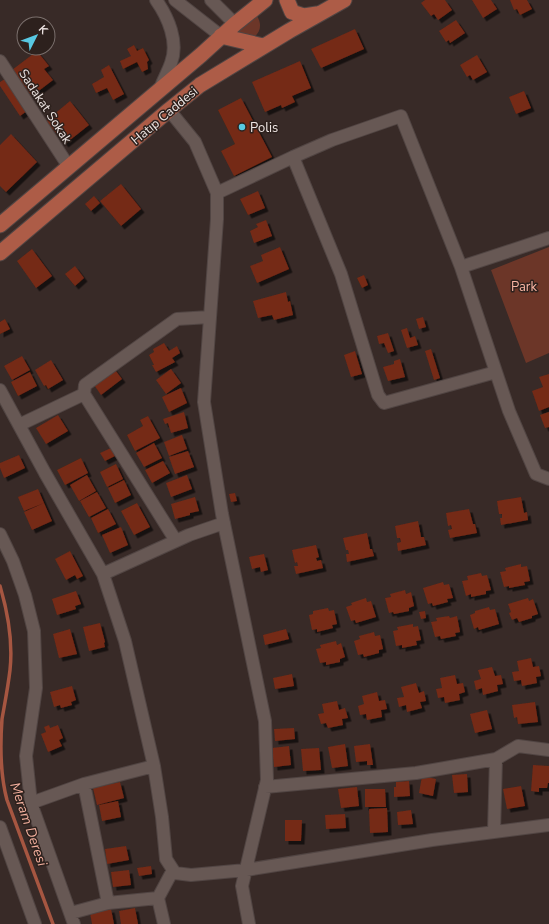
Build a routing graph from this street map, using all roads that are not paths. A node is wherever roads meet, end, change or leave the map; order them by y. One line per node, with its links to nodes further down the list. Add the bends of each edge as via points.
1 (156, 0): 12 (street, via 165,14 174,39 172,61)
2 (175, 0): 9 (street)
3 (211, 0): 8 (street)
4 (265, 0): 8 (main road, Hatıp Caddesi)
5 (287, 0): 7 (main road, via 292,12 304,16)
6 (344, 0): 7 (main road, Hatıp Caddesi)
7 (320, 14): 10 (main road, Hatıp Caddesi)
8 (235, 24): 9 (main road, Hatıp Caddesi)
9 (221, 36): 10 (main road); 12 (main road, Hatıp Caddesi)
10 (263, 46): 13 (main road, Hatıp Caddesi, via 200,85)
11 (0, 61): 15 (street, Sadakat Sokak)
12 (160, 89): 15 (main road, Hatıp Caddesi)
13 (169, 110): 16 (street, via 195,142); 19 (main road, Hatıp Caddesi)
14 (293, 157): 16 (street); 20 (street, via 332,140 401,116); 22 (street, via 341,274 378,395 384,403)
15 (69, 167): 17 (main road, Hatıp Caddesi)
16 (217, 193): 21 (street)
17 (0, 225)
18 (549, 238): 20 (street)
19 (0, 253)
20 (461, 267): 22 (street)
21 (210, 316): 24 (street, via 177,319 85,385); 27 (street, via 204,402)
22 (496, 372): 26 (street, via 509,411 536,474)
23 (0, 390): 25 (street)
24 (84, 394): 25 (street); 29 (street)
25 (19, 425): 30 (street)
26 (549, 479)
27 (224, 523): 29 (street); 35 (street, via 265,721)
28 (0, 534): 36 (street, via 25,595 34,631 36,688 26,756)
29 (176, 541): 30 (street)
30 (103, 574): 33 (street, via 125,641)
31 (549, 750): 32 (street, via 518,746)
32 (496, 759): 35 (street, via 416,773); 39 (street)
33 (154, 766): 34 (street); 41 (street, via 166,859)
34 (84, 784): 36 (street); 44 (street)
35 (265, 787): 42 (street)
36 (31, 803): 45 (street)
37 (549, 825): 39 (street)
38 (0, 827): 40 (street)
39 (494, 832): 42 (street)
40 (3, 845): 46 (street)
41 (173, 870): 42 (street, via 175,873 191,875); 43 (street)
42 (246, 870): 48 (street, via 242,886)
43 (158, 898): 44 (street); 47 (street)
44 (108, 903): 45 (street)
45 (73, 918)
46 (35, 924)
47 (164, 924)
48 (249, 924)

